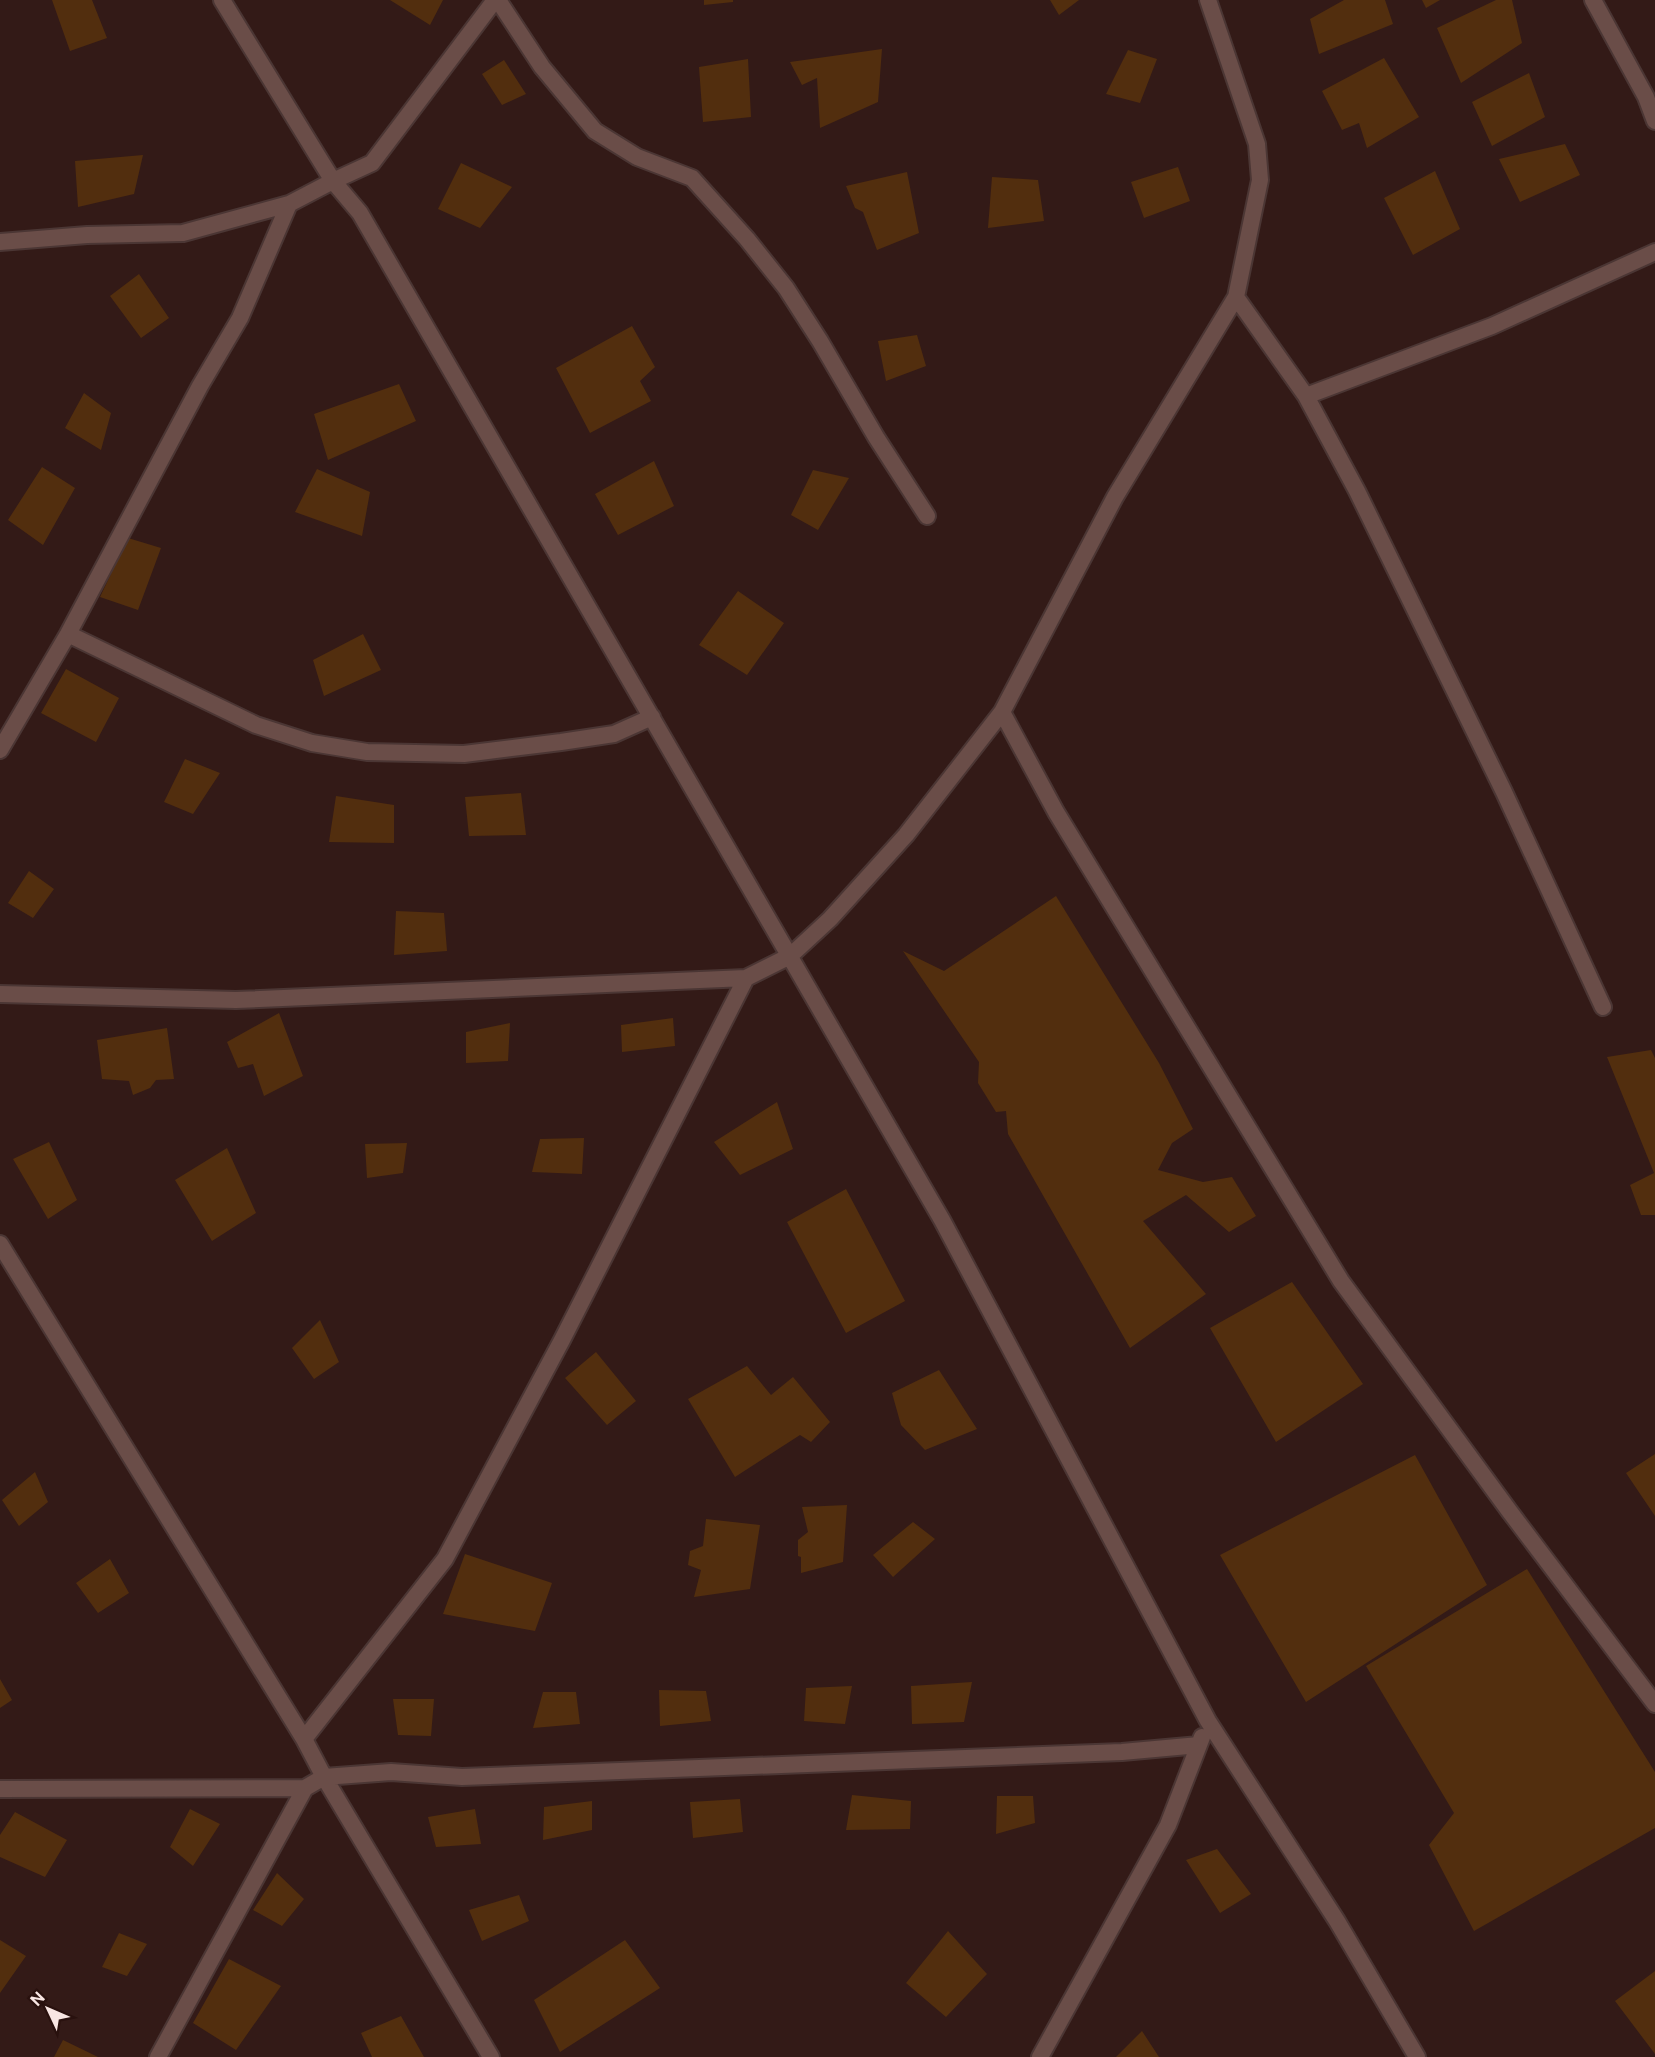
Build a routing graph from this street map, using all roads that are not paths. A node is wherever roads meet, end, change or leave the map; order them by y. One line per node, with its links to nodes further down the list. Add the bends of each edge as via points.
1 (222, 0): 6 (street)
2 (496, 0): 6 (street, via 372,163); 12 (street, via 542,67 595,131 637,157 692,178 747,239 786,288)
3 (1208, 0): 10 (street, via 1257,144 1260,180)
4 (1593, 0): 5 (street)
5 (1655, 121)
6 (333, 181): 7 (street); 15 (street, via 360,213)
7 (289, 204): 8 (street, via 183,233); 13 (street, via 240,318)
8 (0, 242)
9 (1655, 252): 11 (street, via 1492,326)
10 (1236, 297): 11 (street); 14 (street, via 1115,497)
11 (1306, 396): 20 (street, via 1357,491 1504,792)
12 (927, 516)
13 (68, 634): 15 (street, via 256,725 312,743 367,752 464,753 539,744 614,734); 16 (street)
14 (1002, 712): 17 (street, via 906,835 830,919); 22 (street, via 1062,822 1341,1281)
15 (652, 717): 17 (street)
16 (0, 750)
17 (790, 956): 18 (street); 23 (street, via 942,1220)
18 (746, 978): 19 (street, via 236,1000); 24 (street, via 562,1340 445,1559)
19 (0, 994)
20 (1603, 1007)
21 (0, 1244): 24 (street)
22 (1655, 1704)
23 (1208, 1721): 25 (street); 32 (street, via 1337,1922)
24 (304, 1739): 26 (street)
25 (1199, 1745): 26 (street, via 1122,1752 462,1777 391,1772); 31 (street, via 1168,1825)
26 (324, 1777): 27 (street); 30 (street)
27 (305, 1788): 28 (street); 29 (street)
28 (0, 1789)
29 (158, 2057)
30 (491, 2057)
31 (1040, 2057)
32 (1417, 2057)

